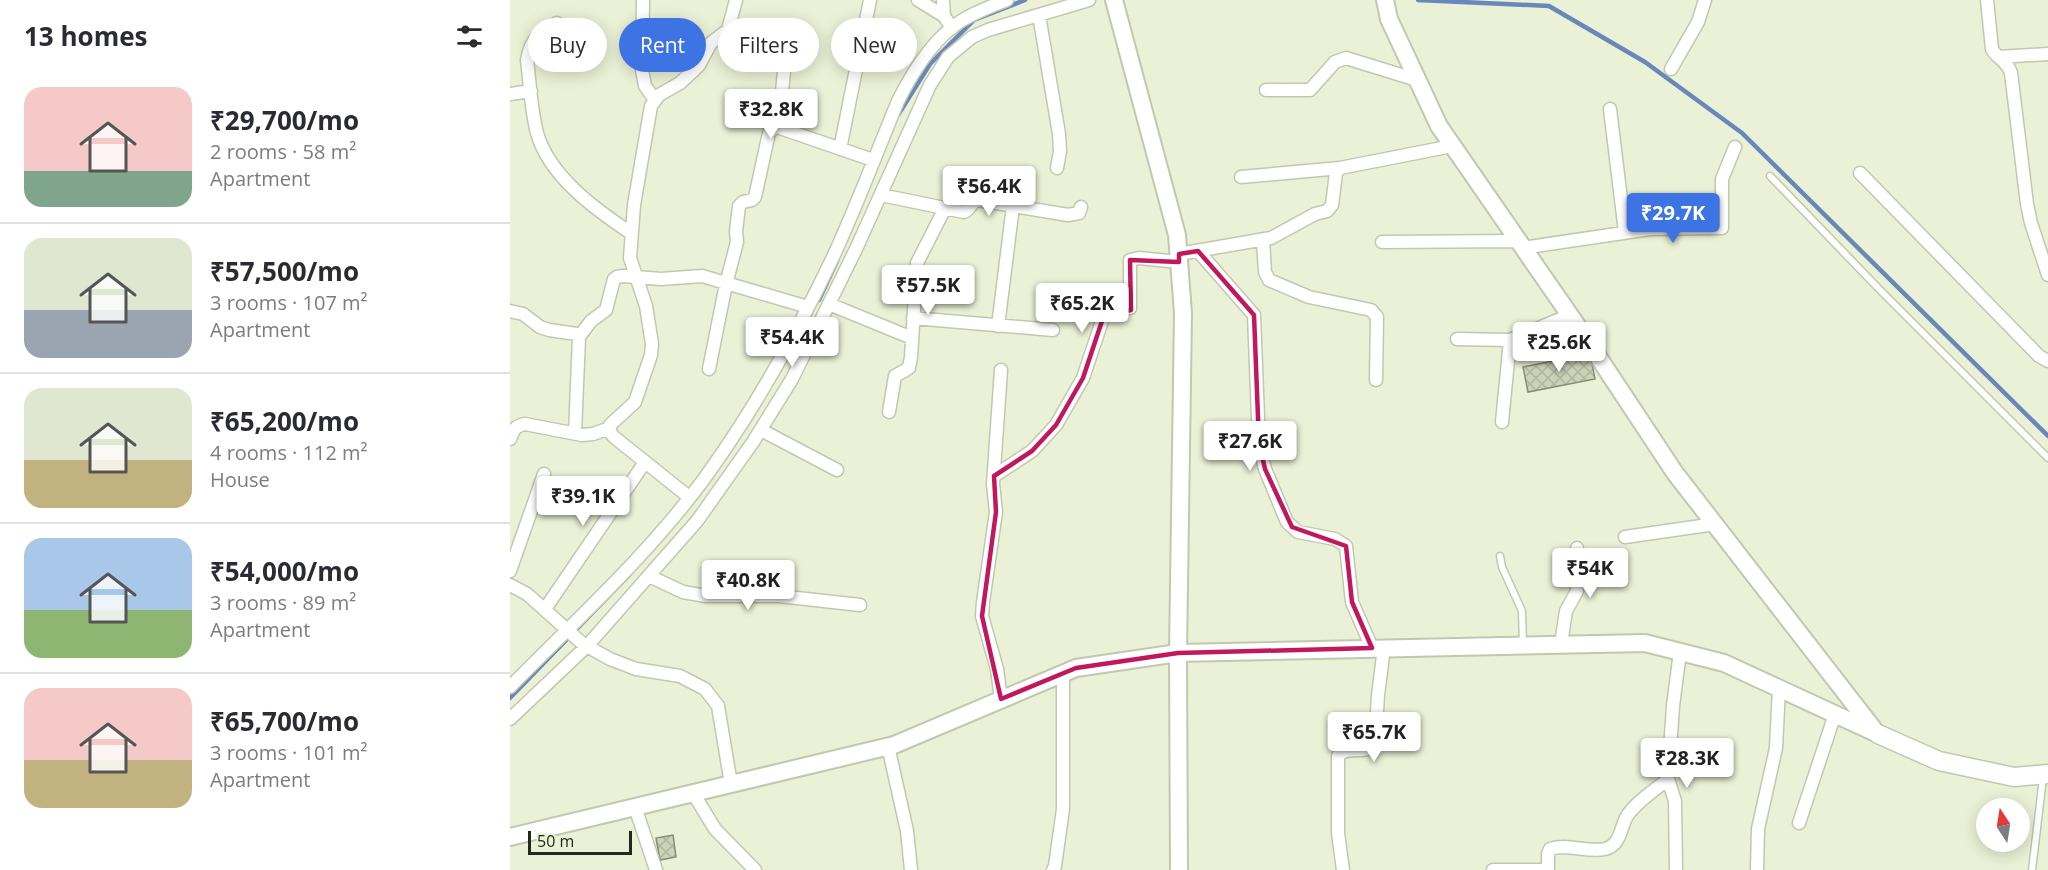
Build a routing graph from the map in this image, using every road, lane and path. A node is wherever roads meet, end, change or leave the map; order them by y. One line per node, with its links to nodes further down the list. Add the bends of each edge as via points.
1 (643, 0): 24 (street, via 643,78)
2 (736, 0): 24 (street, via 728,30 711,43 699,64 680,83)
3 (870, 0): 29 (street)
4 (918, 0): 13 (street)
5 (943, 0): 13 (street)
6 (1008, 0): 14 (street, via 979,11)
7 (1089, 0): 12 (street)
8 (1114, 0): 46 (street, via 1178,235)
9 (1705, 0): 17 (street, via 1698,22)
10 (1987, 0): 16 (street, via 1992,49)
11 (1386, 5): 20 (street)
12 (1039, 15): 31 (street, via 1059,134); 36 (street, via 972,37 948,57 930,85)
13 (944, 16): 14 (street)
14 (952, 28): 30 (street, via 908,81)
15 (2048, 54): 16 (street)
16 (2000, 57): 47 (street, via 2011,73 2027,204)
17 (1671, 69)
18 (529, 72): 22 (street)
19 (784, 72): 26 (street)
20 (1417, 80): 21 (street, via 1346,58 1335,62 1310,90); 27 (street)
21 (1266, 90)
22 (531, 91): 23 (street); 41 (street, via 538,135 560,174 601,213)
23 (510, 94)
24 (654, 100): 41 (street)
25 (1610, 109): 40 (street)
26 (779, 123): 29 (street, via 783,130); 49 (street, via 769,133 755,197 739,206 737,242)
27 (1452, 146): 32 (street); 44 (street)
28 (1735, 147): 40 (street, via 1722,179 1722,228)
29 (840, 149): 30 (street)
30 (873, 160): 51 (street)
31 (1057, 168)
32 (1340, 168): 35 (street); 42 (street, via 1330,208)
33 (1860, 173): 61 (street)
34 (1770, 176): 71 (lane)
35 (1240, 177)
36 (881, 195): 39 (street); 50 (street)
37 (1013, 206): 38 (street, via 1068,215 1079,213); 39 (street, via 978,200 964,212); 55 (street)
38 (1081, 207)
39 (944, 210): 54 (street, via 917,263)
40 (1625, 231): 44 (street)
41 (631, 233): 48 (street, via 630,258)
42 (1263, 240): 45 (street); 64 (street, via 1269,280 1309,297 1375,313)
43 (1382, 242): 44 (street)
44 (1520, 244): 53 (street)
45 (1198, 251): 46 (street); 90 (street, via 1254,315 1259,443 1265,469 1287,522 1298,532 1335,539 1346,546 1352,602)
46 (1179, 258): 75 (street, via 1130,260 1130,308 1111,312 1102,319 1083,378 1056,425 1032,451); 92 (street, via 1183,313)
47 (2048, 275)
48 (635, 277): 49 (street, via 702,276); 57 (street, via 614,279 606,310); 67 (street, via 648,315 651,355 635,402 613,420)
49 (726, 284): 51 (street); 62 (street)
50 (829, 304): 58 (street); 68 (street, via 792,379)
51 (808, 307): 76 (street, via 768,383)
52 (510, 311): 57 (street, via 523,314 540,327)
53 (1570, 315): 60 (street); 77 (street, via 1675,472)
54 (913, 318): 55 (street); 58 (street)
55 (998, 326): 56 (street)
56 (1053, 330)
57 (579, 337): 69 (street)
58 (912, 338): 65 (street, via 909,368 895,376)
59 (1457, 339): 60 (street)
60 (1510, 340): 66 (street)
61 (2048, 361)
62 (709, 369)
63 (1001, 370): 75 (street)
64 (1376, 380)
65 (889, 412)
66 (1502, 422)
67 (610, 428): 69 (street, via 593,434); 72 (street, via 614,437)
68 (761, 430): 73 (street); 82 (street, via 697,521)
69 (575, 433): 70 (street, via 525,424 513,429)
70 (510, 439)
71 (2048, 458)
72 (645, 462): 76 (street); 85 (street)
73 (837, 470)
74 (544, 474): 81 (street)
75 (994, 476): 96 (street, via 996,512 982,616)
76 (689, 497): 86 (street, via 645,551)
77 (1715, 524): 78 (street); 99 (street)
78 (1625, 537)
79 (1577, 548): 87 (street, via 1577,591 1566,611)
80 (1500, 556): 89 (lane, via 1522,611)
81 (510, 571)
82 (649, 576): 84 (street, via 683,592 706,596 779,596); 88 (street)
83 (510, 585): 85 (street)
84 (860, 605)
85 (545, 609): 86 (street)
86 (569, 630): 88 (street); 94 (street)
87 (1561, 644): 89 (street); 91 (street, via 1645,643)
88 (585, 645): 98 (street); 103 (street, via 636,669 680,676 705,689 718,706)
89 (1523, 645): 90 (street)
90 (1378, 648): 92 (street); 113 (street, via 1375,745 1347,750 1338,756 1338,834)
91 (1680, 652): 95 (street, via 1724,663); 102 (street)
92 (1178, 653): 93 (street); 112 (street)
93 (1063, 673): 96 (street); 111 (street, via 1063,809)
94 (510, 687)
95 (1779, 688): 97 (street); 117 (street, via 1776,748 1758,829)
96 (1001, 699): 100 (street)
97 (1835, 714): 99 (street); 106 (street)
98 (510, 719)
99 (1878, 734): 101 (main road, via 1939,761 2014,777)
100 (888, 746): 103 (street); 110 (street, via 903,808)
101 (2046, 774): 118 (lane)
102 (1668, 778): 115 (street, via 1627,816 1617,843 1601,850 1555,847 1548,854); 116 (street, via 1675,801)
103 (731, 784): 104 (street)
104 (693, 793): 105 (street); 109 (street, via 715,829)
105 (635, 807): 107 (street); 108 (street)
106 (1799, 823)
107 (510, 837)
108 (656, 870)
109 (755, 870)
110 (911, 870)
111 (1053, 870)
112 (1179, 870)
113 (1343, 870)
114 (1493, 870): 115 (street)
115 (1548, 870)
116 (1676, 870)
117 (1757, 870)
118 (2032, 870)

